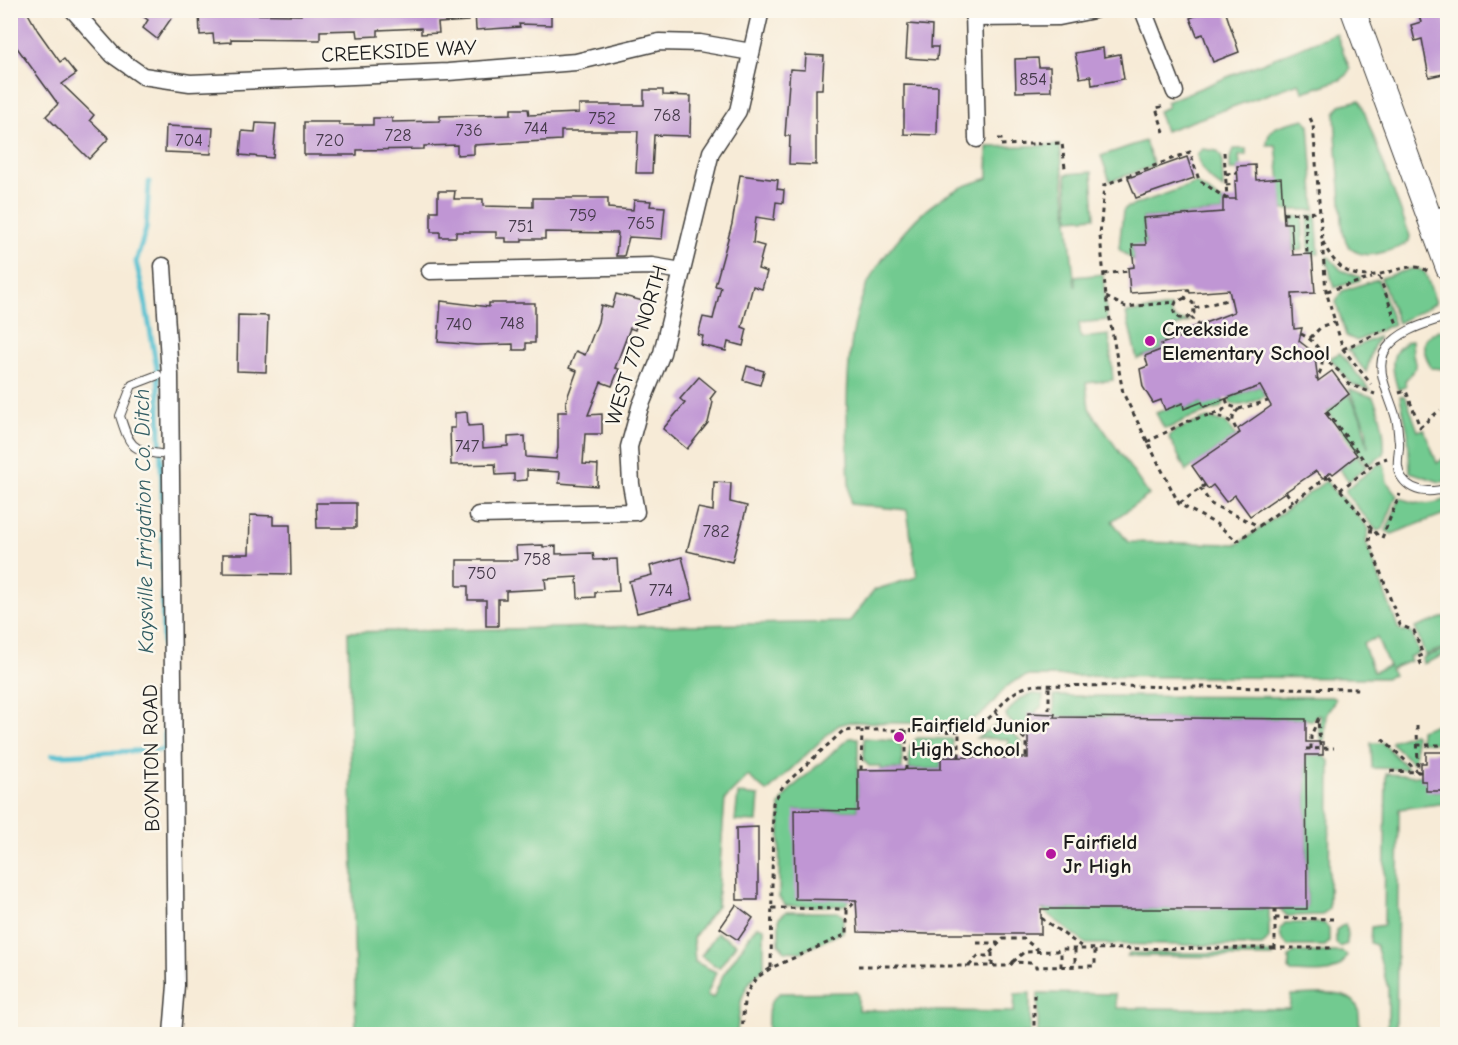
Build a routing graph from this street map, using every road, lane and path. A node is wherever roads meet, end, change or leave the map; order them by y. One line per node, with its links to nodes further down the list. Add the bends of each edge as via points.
1 (73, 10): 7 (street, CREEKSIDE WAY, via 113,55 143,76 190,82 448,72 576,62 659,42 700,43)
2 (761, 10): 7 (street, WEST 770 NORTH)
3 (1094, 10): 6 (street, via 1059,18)
4 (1143, 10): 8 (street)
5 (1353, 10): 22 (street)
6 (974, 14): 11 (street)
7 (752, 52): 28 (street, WEST 770 NORTH, via 738,111 711,152)
8 (1170, 99): 10 (path, via 1156,108)
9 (1310, 118): 20 (path)
10 (1164, 132)
11 (977, 139)
12 (998, 139): 14 (path, via 1001,144 1062,142)
13 (1224, 152): 16 (path)
14 (1065, 168)
15 (1237, 173): 16 (path)
16 (1226, 174): 18 (path)
17 (1235, 184): 18 (path)
18 (1226, 185): 30 (path, via 1227,199 1199,180 1190,152 1104,185 1100,236)
19 (1305, 212): 20 (path); 21 (path); 24 (path)
20 (1319, 212): 23 (path)
21 (1283, 214)
22 (1438, 216): 26 (street)
23 (1320, 232): 31 (path, via 1327,251 1342,267 1365,276); 33 (path)
24 (1307, 254)
25 (163, 266): 123 (street, BOYNTON ROAD, via 170,375 176,973)
26 (1437, 270): 31 (path, via 1413,266)
27 (430, 271): 28 (street, via 652,266)
28 (682, 271): 75 (street, WEST 770 NORTH, via 662,353 629,447 636,512)
29 (1128, 271): 30 (path)
30 (1104, 274): 34 (path)
31 (1378, 276): 33 (path); 43 (path)
32 (1189, 289): 35 (path)
33 (1326, 291): 42 (path)
34 (1107, 297): 37 (path, via 1126,308); 61 (path, via 1123,393)
35 (1185, 298): 37 (path); 38 (path)
36 (1231, 299): 38 (path)
37 (1176, 302): 40 (path, via 1174,315)
38 (1195, 308): 40 (path)
39 (1448, 316): 69 (lane, via 1397,336 1381,361 1397,423 1400,476 1418,490)
40 (1191, 317): 44 (path)
41 (1407, 320): 43 (path)
42 (1335, 322): 46 (path, via 1322,326); 47 (path)
43 (1397, 324): 47 (path)
44 (1199, 325)
45 (1301, 334): 46 (path)
46 (1309, 339): 48 (path)
47 (1343, 349): 48 (path, via 1377,396 1349,384)
48 (1322, 357): 50 (path)
49 (158, 375): 63 (lane, via 132,385 120,416 129,443 143,452)
50 (1316, 379)
51 (1399, 393): 56 (path, via 1406,391 1420,426)
52 (1226, 399): 54 (path)
53 (1268, 401): 55 (path)
54 (1228, 405): 55 (path); 58 (path, via 1222,411)
55 (1239, 409): 59 (path)
56 (1440, 410)
57 (1327, 412): 65 (path)
58 (1205, 415): 59 (path, via 1225,418); 61 (path)
59 (1233, 424): 60 (path)
60 (1239, 434)
61 (1147, 442): 74 (path)
62 (1388, 448): 64 (path)
63 (160, 454)
64 (1387, 458): 65 (path); 66 (path)
65 (1370, 468): 70 (path)
66 (1387, 469)
67 (1205, 485): 68 (path)
68 (1200, 488): 74 (path); 76 (path, via 1211,504)
69 (1448, 488)
70 (1340, 490): 73 (path, via 1328,476); 77 (path)
71 (1286, 492): 73 (path)
72 (1406, 496): 77 (path, via 1400,492 1381,538)
73 (1293, 502): 76 (path)
74 (1179, 504): 76 (path, via 1218,525 1236,541)
75 (477, 515)
76 (1259, 526)
77 (1371, 528): 78 (path, via 1369,541 1380,573 1400,625 1414,631 1423,655 1418,657)
78 (1422, 666)
79 (1049, 686): 80 (path); 81 (path); 82 (path, via 1017,689)
80 (1362, 689)
81 (1049, 710)
82 (995, 712): 86 (path, via 978,726); 93 (path, via 1026,740)
83 (1417, 726): 89 (path)
84 (862, 730): 85 (path); 95 (path); 99 (path, via 838,735 775,796)
85 (906, 730): 86 (path); 94 (path)
86 (959, 730): 92 (path)
87 (1382, 739): 97 (path)
88 (1448, 745): 89 (path)
89 (1417, 746): 97 (path)
90 (1325, 748): 90 (path, via 1308,749 1317,719 1320,745); 91 (path)
91 (1334, 748)
92 (959, 757)
93 (1026, 758)
94 (906, 769)
95 (861, 770)
96 (1386, 771): 97 (path)
97 (1420, 772)
98 (856, 900): 101 (path)
99 (771, 908): 101 (path); 121 (path)
100 (1275, 909): 103 (path)
101 (847, 910): 121 (path, via 847,934)
102 (1041, 918): 109 (path)
103 (1275, 918): 104 (path); 110 (path)
104 (1333, 919)
105 (977, 943): 106 (path)
106 (998, 943): 113 (path); 114 (path, via 1003,939 1024,939)
107 (1061, 948): 108 (path); 114 (path); 119 (path)
108 (1075, 948): 109 (path); 120 (path)
109 (1084, 948): 112 (path)
110 (1275, 948): 111 (path); 112 (path)
111 (1333, 948)
112 (1095, 949): 120 (path, via 1095,966)
113 (992, 950): 117 (path, via 987,956 978,956); 118 (path)
114 (1040, 951): 115 (path, via 1024,952)
115 (1014, 962): 118 (path, via 1010,966); 119 (path)
116 (858, 966): 117 (path)
117 (969, 966): 118 (path)
118 (992, 966)
119 (1061, 967): 120 (path)
120 (1075, 967)
121 (771, 968): 124 (path, via 756,978 747,992)
122 (1034, 994): 125 (path)
123 (172, 1035)
124 (742, 1035)
125 (1034, 1035)

